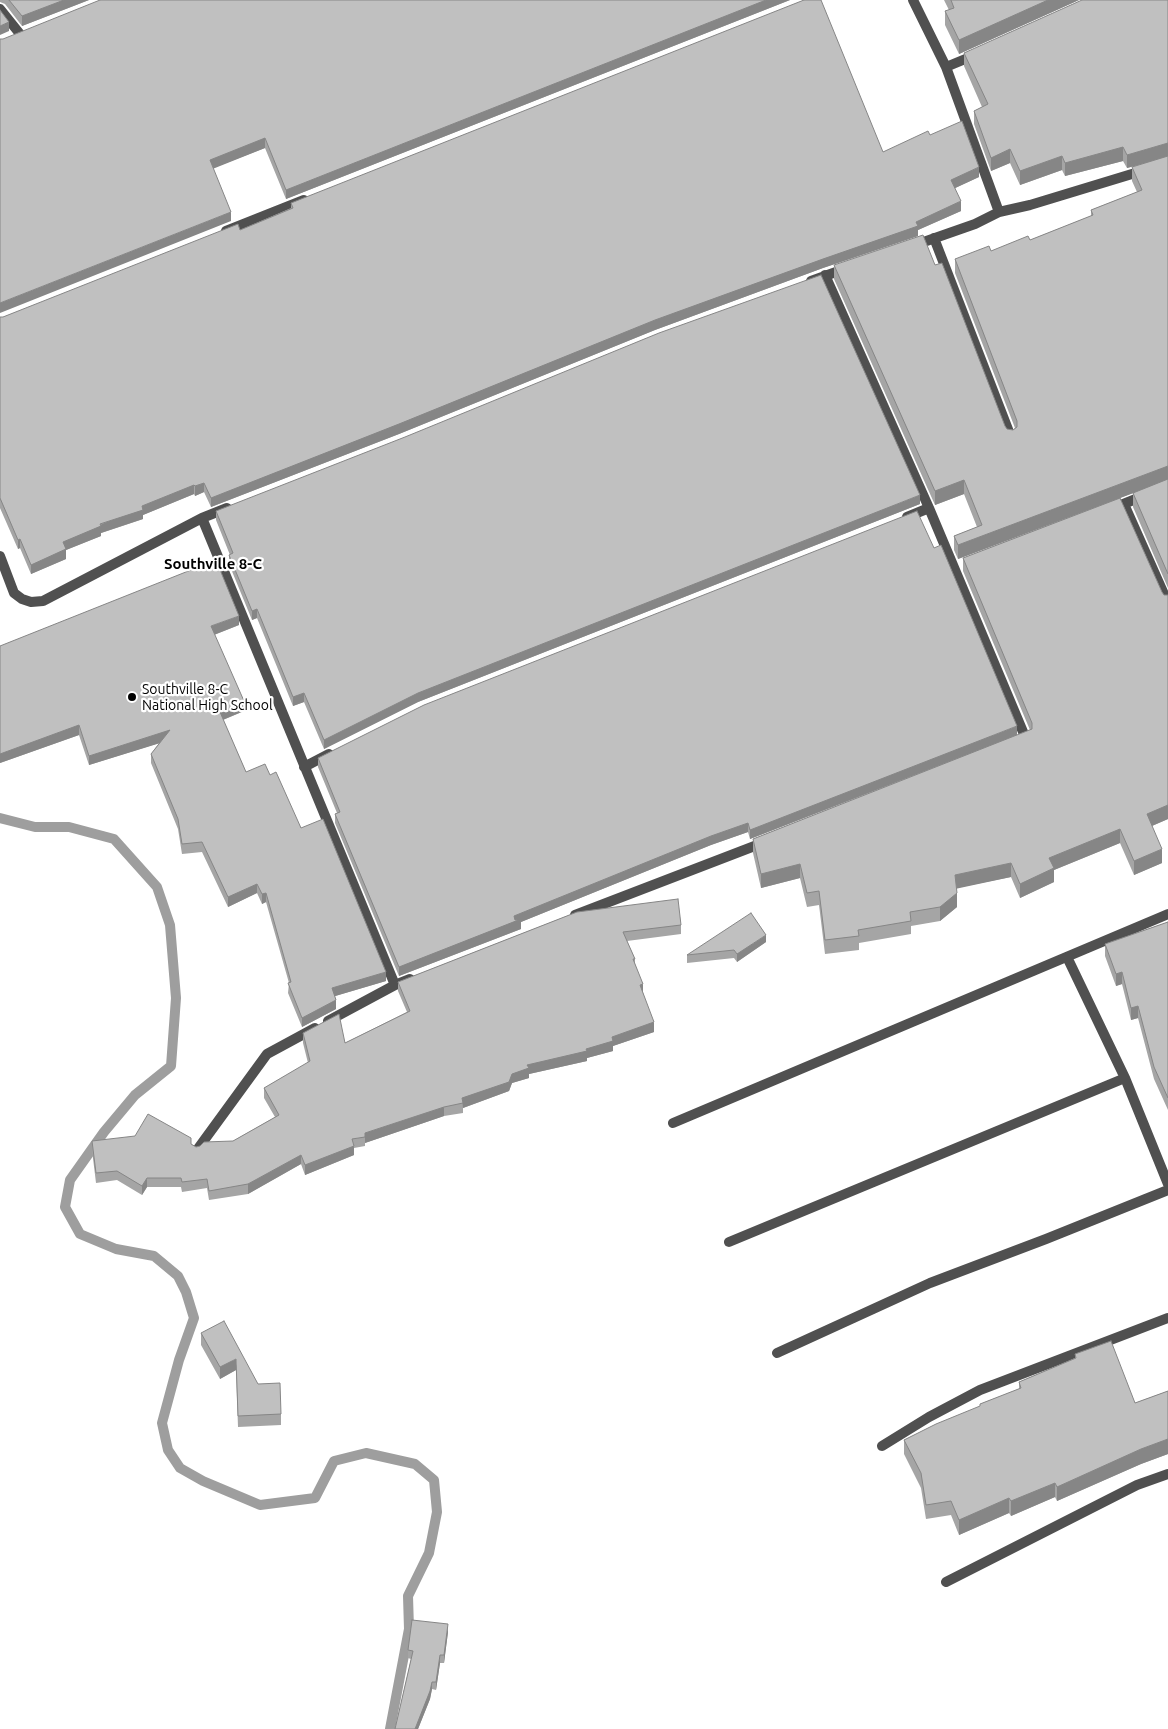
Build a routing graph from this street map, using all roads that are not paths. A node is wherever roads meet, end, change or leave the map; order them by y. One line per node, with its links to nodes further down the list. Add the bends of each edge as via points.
1 (913, 0): 5 (street)
2 (0, 9): 3 (street, via 24,32)
3 (7, 39)
4 (982, 52): 5 (street)
5 (946, 68): 8 (street)
6 (1168, 163): 8 (street)
7 (316, 195): 9 (street)
8 (999, 212): 10 (street)
9 (214, 236)
10 (934, 238): 11 (street); 15 (street)
11 (906, 248)
12 (861, 263): 13 (street)
13 (825, 275): 14 (street); 19 (street)
14 (797, 286)
15 (1011, 437)
16 (1168, 486): 18 (street)
17 (238, 504): 21 (street)
18 (1124, 504): 20 (street); 24 (street)
19 (929, 508): 22 (street); 25 (street, via 959,565 1026,739)
20 (1097, 514)
21 (202, 518): 23 (street, via 43,601 31,602 14,594); 27 (street)
22 (902, 519)
23 (0, 556)
24 (1168, 603)
25 (1008, 746)
26 (337, 750): 27 (street)
27 (304, 767): 33 (street)
28 (779, 836): 30 (street)
29 (1168, 914): 31 (street)
30 (569, 918)
31 (1067, 957): 34 (street); 35 (street)
32 (422, 975): 33 (street)
33 (395, 985): 36 (street, via 267,1054)
34 (1125, 1078): 37 (street); 39 (street)
35 (673, 1124)
36 (197, 1150)
37 (1168, 1184)
38 (1168, 1190): 41 (street, via 930,1283)
39 (729, 1242)
40 (1168, 1318): 42 (street, via 980,1390)
41 (777, 1353)
42 (882, 1446)
43 (1168, 1474): 44 (street, via 1138,1485)
44 (946, 1582)

